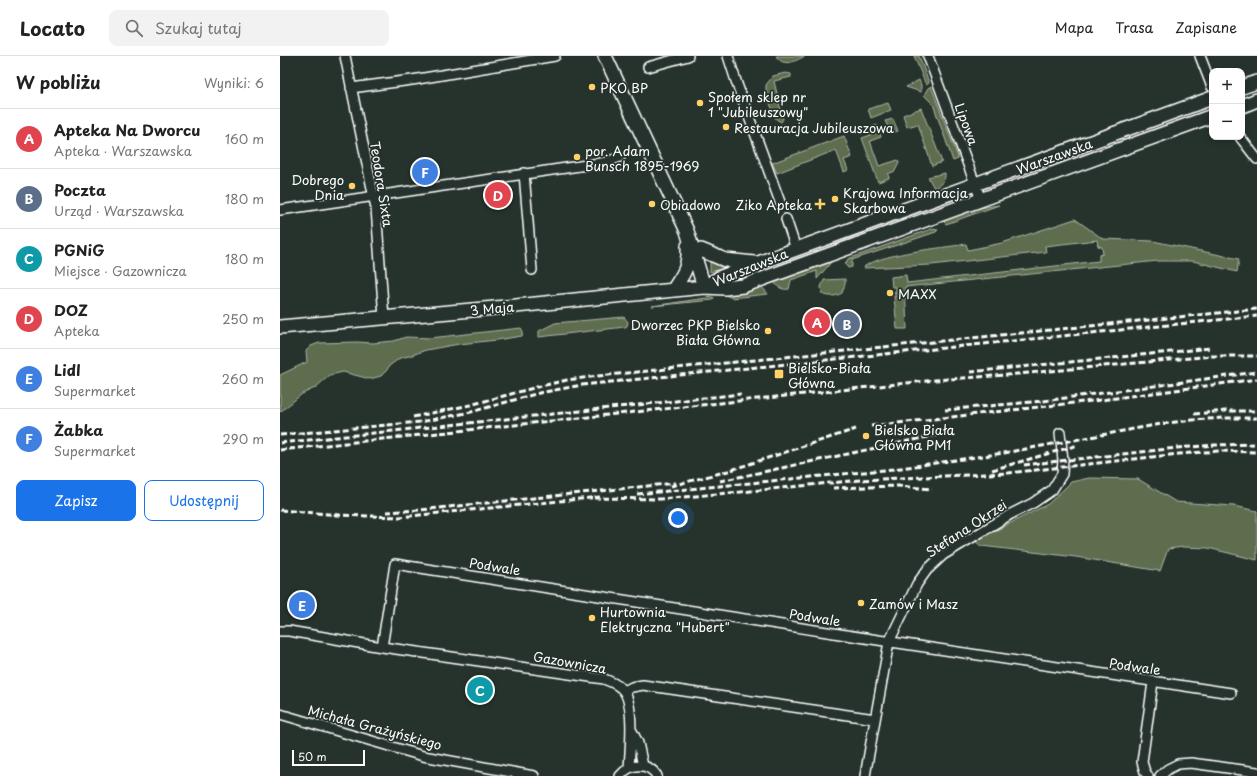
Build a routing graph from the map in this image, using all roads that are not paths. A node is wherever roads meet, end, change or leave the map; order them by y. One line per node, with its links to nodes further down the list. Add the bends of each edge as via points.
1 (344, 56): 12 (street, Teodora Sixta)
2 (556, 56): 12 (street)
3 (605, 56): 27 (main road)
4 (688, 56): 8 (street)
5 (728, 56): 24 (street)
6 (928, 56): 21 (street, Lipowa)
7 (1200, 56): 9 (street)
8 (648, 67)
9 (1209, 79)
10 (1257, 82): 11 (main road)
11 (1245, 86)
12 (351, 88): 22 (street, Teodora Sixta)
13 (1209, 99): 21 (main road, Warszawska)
14 (1257, 100): 15 (main road)
15 (1245, 105)
16 (1209, 117): 23 (main road, Warszawska)
17 (1242, 140): 19 (street)
18 (620, 157): 20 (street, via 607,162)
19 (1257, 159)
20 (524, 173): 22 (street); 31 (street)
21 (976, 184): 23 (street, Lipowa); 28 (main road, Warszawska)
22 (374, 196): 25 (street); 34 (street, Teodora Sixta)
23 (981, 200): 32 (main road, Warszawska, via 743,286)
24 (780, 202)
25 (280, 210)
26 (786, 219): 28 (street)
27 (687, 231): 29 (main road); 32 (main road); 33 (main road, via 687,268)
28 (796, 249): 30 (main road, Warszawska)
29 (701, 250): 30 (main road, via 725,260); 32 (main road, via 704,262)
30 (758, 263): 32 (main road, Warszawska, via 721,277)
31 (532, 270)
32 (704, 287): 33 (main road, 3 Maja)
33 (674, 290): 34 (main road, 3 Maja)
34 (384, 318): 35 (main road, 3 Maja)
35 (280, 327)
36 (1060, 433): 38 (street, Stefana Okrzei, via 1062,474 1052,490 949,552 927,570 917,584)
37 (280, 631): 39 (street, Gazownicza)
38 (889, 642): 39 (street, Podwale, via 395,564); 40 (street, Podwale); 44 (street, Stefana Okrzei)
39 (382, 646): 41 (street, Gazownicza, via 604,679)
40 (1153, 682): 42 (street, Podwale); 53 (street, via 1142,762)
41 (624, 691): 44 (street, via 643,685); 45 (street)
42 (1231, 693)
43 (280, 714): 49 (street, Michała Grażyńskiego, via 423,756)
44 (875, 719): 52 (street, Stefana Okrzei)
45 (632, 731): 46 (street, via 638,743); 47 (street)
46 (643, 766): 47 (street); 51 (street)
47 (629, 768): 50 (street)
48 (1257, 772): 54 (street, via 1191,763 1178,764)
49 (534, 776)
50 (620, 776)
51 (657, 776)
52 (864, 776)
53 (1148, 776)
54 (1160, 776)

